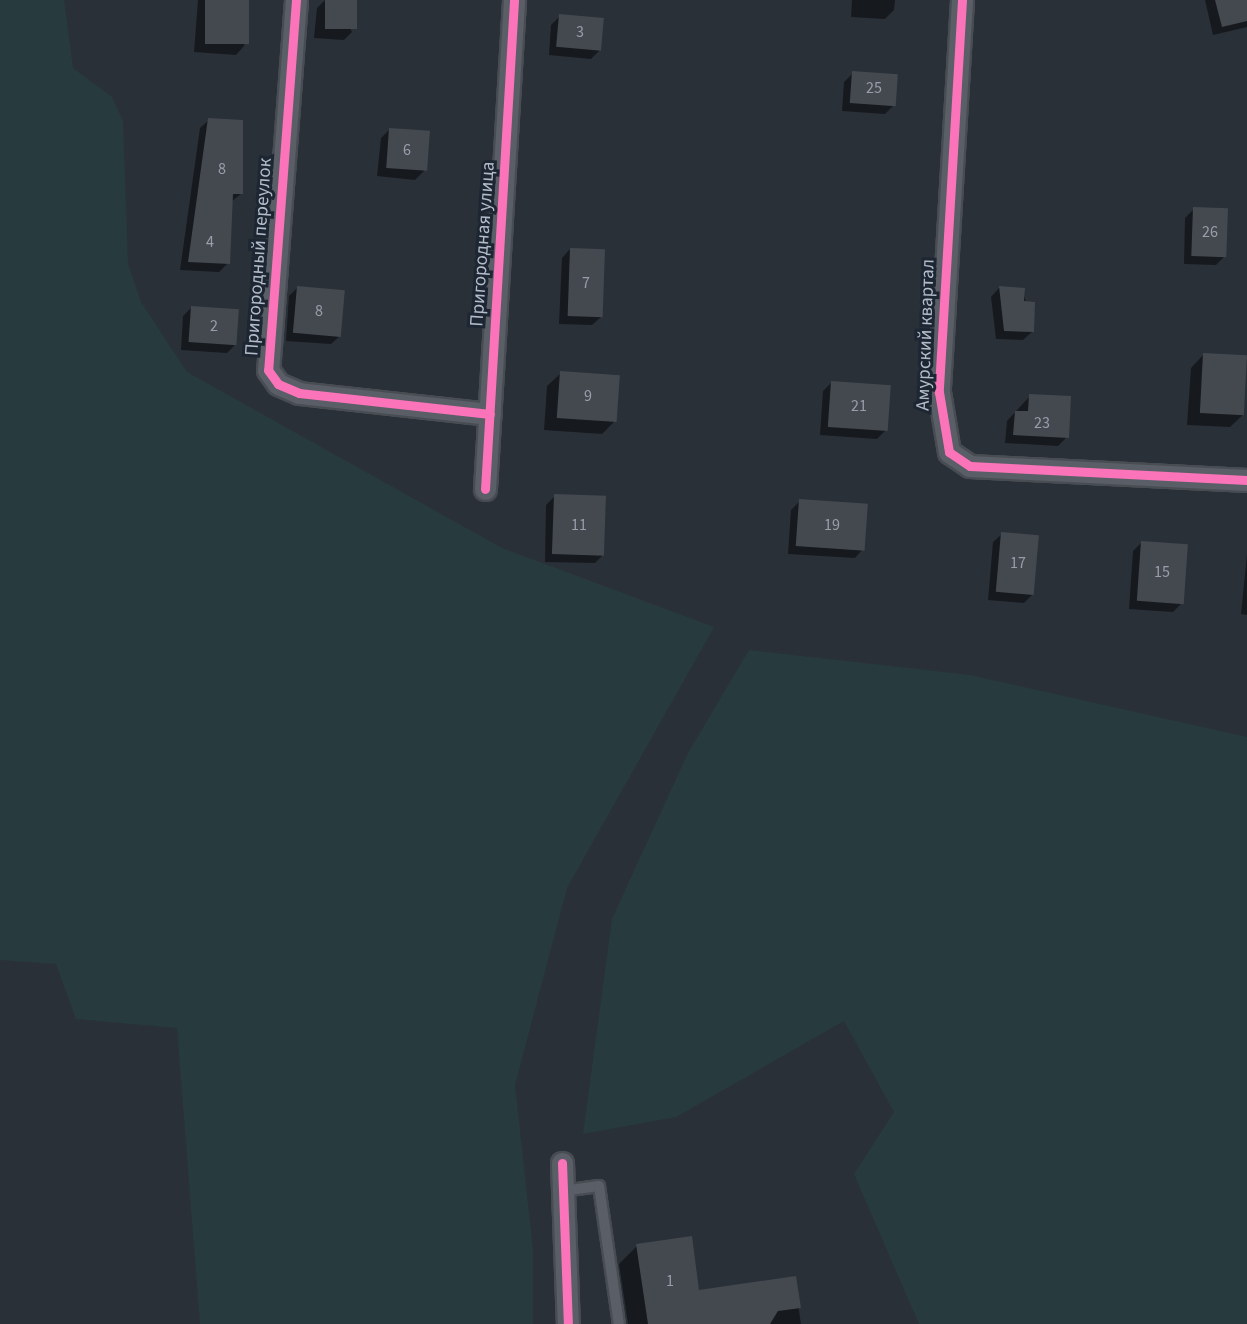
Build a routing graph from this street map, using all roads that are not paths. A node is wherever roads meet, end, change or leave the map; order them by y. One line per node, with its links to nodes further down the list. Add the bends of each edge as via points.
1 (296, 0): 4 (street, Пригородный переулок, via 268,370 278,384 299,393)
2 (514, 0): 4 (street, Пригородная улица)
3 (962, 0): 5 (street, Амурский квартал, via 939,392 949,452 970,466)
4 (490, 414): 6 (street, Пригородная улица)
5 (1247, 480)
6 (485, 489)
7 (562, 1163): 8 (street)
8 (563, 1191): 9 (street); 10 (lane, via 598,1186)
9 (568, 1324)
10 (620, 1324)

